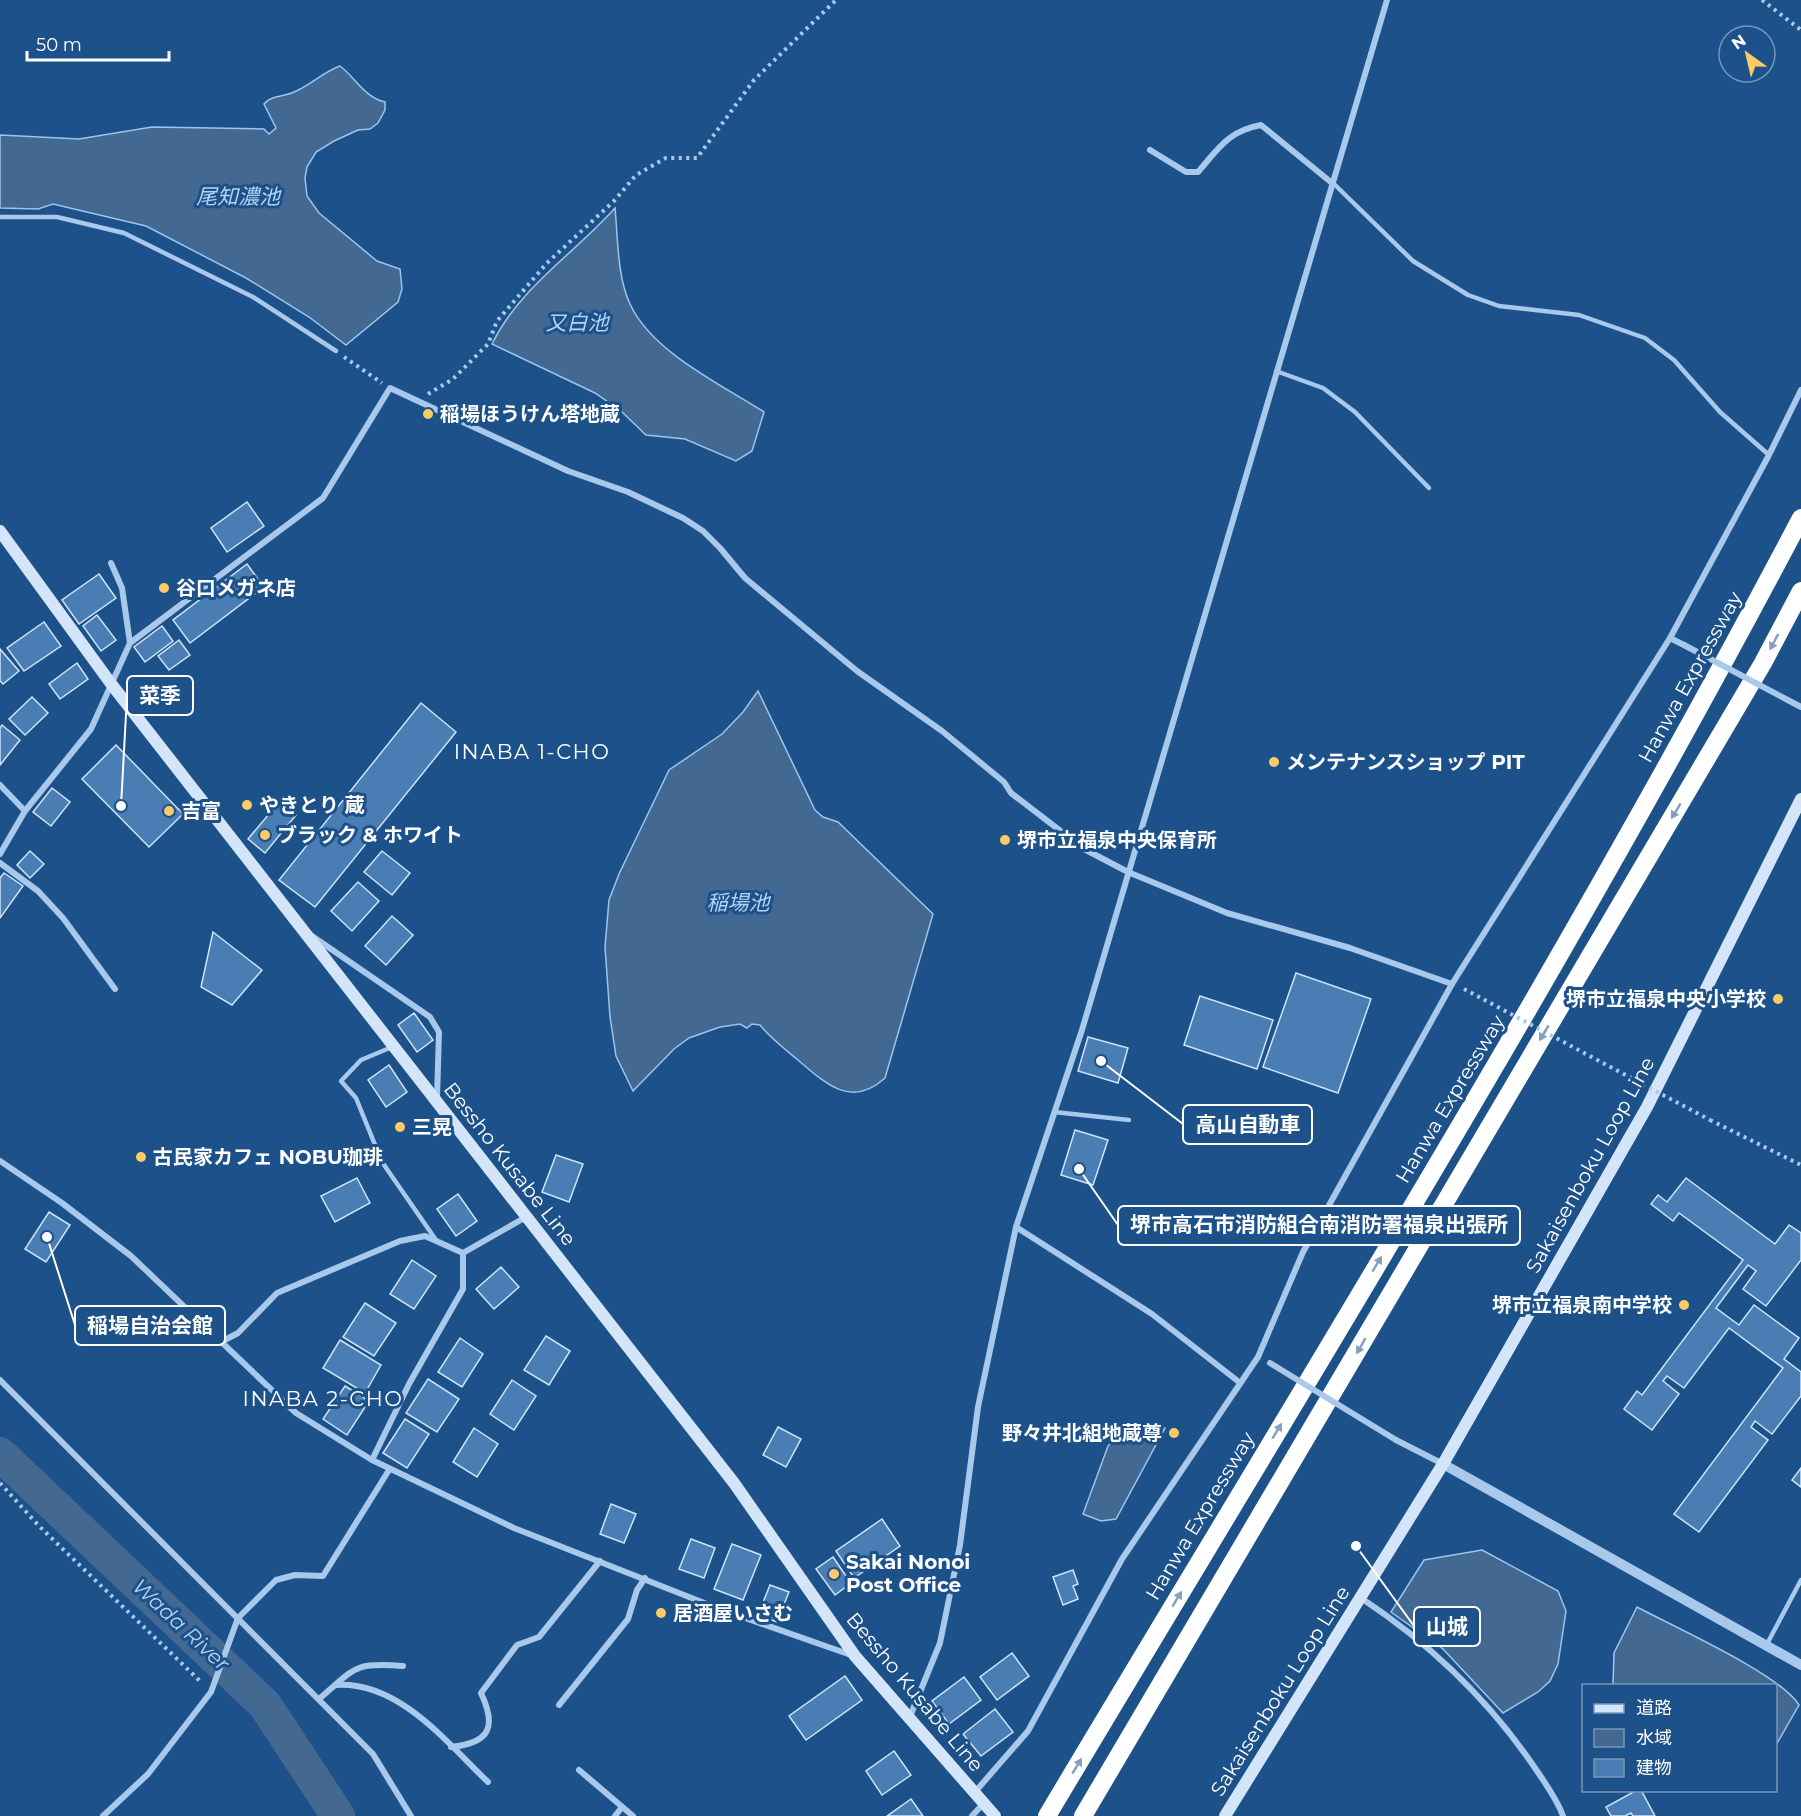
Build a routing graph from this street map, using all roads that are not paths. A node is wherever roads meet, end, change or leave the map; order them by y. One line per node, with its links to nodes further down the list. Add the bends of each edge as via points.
1 (1387, 0): 3 (street)
2 (1150, 150): 3 (street, via 1186,172 1198,172 1230,135 1261,125)
3 (1332, 183): 6 (street); 8 (lane, via 1413,261 1468,295 1499,306 1579,315 1645,338 1674,360 1720,412)
4 (0, 217): 5 (lane, via 57,217 124,233 253,297)
5 (336, 351)
6 (1276, 371): 9 (lane, via 1323,388 1355,412); 23 (street)
7 (1801, 390): 8 (street)
8 (1769, 455): 14 (street)
9 (1430, 488)
10 (1801, 518): 68 (highway, Hanwa Expressway, one-way to 10, via 1515,1034 1733,647)
11 (0, 531): 16 (main road, Bessho Kusabe Line)
12 (111, 563): 15 (street, via 122,588)
13 (1801, 591): 69 (highway, one-way to 69, via 1757,673)
14 (1670, 638): 17 (street, bridge); 25 (street)
15 (130, 643): 16 (street); 23 (street, via 322,498 390,388 568,471 628,492 703,531 745,578 857,671 942,731 1004,782 1011,793 1084,849)
16 (112, 685): 20 (street, via 91,729); 24 (main road, Bessho Kusabe Line)
17 (1801, 707)
18 (0, 785): 20 (street)
19 (1801, 799): 41 (main road, Sakaisenboku Loop Line, via 1647,1107)
20 (25, 811): 21 (street)
21 (0, 854)
22 (0, 862): 26 (street, via 38,891 63,918)
23 (1128, 872): 25 (street, via 1227,913 1350,948); 29 (street)
24 (302, 929): 27 (main road, Bessho Kusabe Line); 28 (street, via 430,1017 439,1032)
25 (1452, 984): 37 (street, via 1303,1252)
26 (115, 989)
27 (394, 1047): 28 (main road, Bessho Kusabe Line); 34 (lane, via 361,1060 341,1081 356,1098 382,1162)
28 (437, 1102): 32 (main road, Bessho Kusabe Line)
29 (1054, 1112): 30 (lane); 33 (street)
30 (1129, 1120)
31 (0, 1161): 36 (street, via 131,1256)
32 (526, 1216): 35 (street); 49 (main road, Bessho Kusabe Line, via 734,1484)
33 (1016, 1227): 39 (street, via 1152,1314); 55 (street, via 978,1407 960,1545 940,1643)
34 (436, 1240): 35 (street); 36 (street, via 425,1236 400,1241 278,1293 238,1333)
35 (462, 1253): 40 (street, via 463,1289)
36 (220, 1342): 40 (street, via 296,1413)
37 (1257, 1357): 39 (street); 41 (street, bridge)
38 (0, 1380): 47 (street)
39 (1239, 1382): 59 (street, via 1122,1559 1028,1731)
40 (372, 1460): 42 (street)
41 (1443, 1464): 46 (main road, Sakaisenboku Loop Line); 48 (street)
42 (389, 1470): 43 (street, via 514,1528); 47 (street, via 324,1576 295,1575 276,1580)
43 (600, 1561): 44 (street); 56 (street, via 538,1637 517,1645 481,1693 490,1712 490,1724 483,1737 475,1744)
44 (645, 1578): 49 (street, via 717,1608); 54 (street, via 628,1619)
45 (1801, 1580): 48 (lane)
46 (1360, 1598): 70 (main road, Sakaisenboku Loop Line); 71 (street, via 1431,1650 1484,1702 1519,1744)
47 (238, 1618): 53 (street); 62 (street, via 211,1692 148,1774)
48 (1767, 1644): 50 (street)
49 (855, 1656): 55 (main road, Bessho Kusabe Line)
50 (1801, 1665)
51 (403, 1666): 52 (street, via 370,1664 351,1670)
52 (336, 1685): 53 (street); 56 (street, via 366,1687 383,1695 416,1714)
53 (319, 1699): 63 (street, via 373,1754)
54 (559, 1706)
55 (909, 1719): 59 (main road, Bessho Kusabe Line)
56 (451, 1747): 58 (street)
57 (579, 1770): 61 (street)
58 (488, 1782)
59 (975, 1793): 60 (main road, Bessho Kusabe Line)
60 (984, 1803): 66 (street); 67 (main road, Bessho Kusabe Line)
61 (622, 1808): 64 (street); 65 (street)
62 (103, 1816)
63 (411, 1816)
64 (615, 1816)
65 (633, 1816)
66 (972, 1816)
67 (995, 1816)
68 (1047, 1816)
69 (1083, 1816)
70 (1225, 1816)
71 (1563, 1816)

